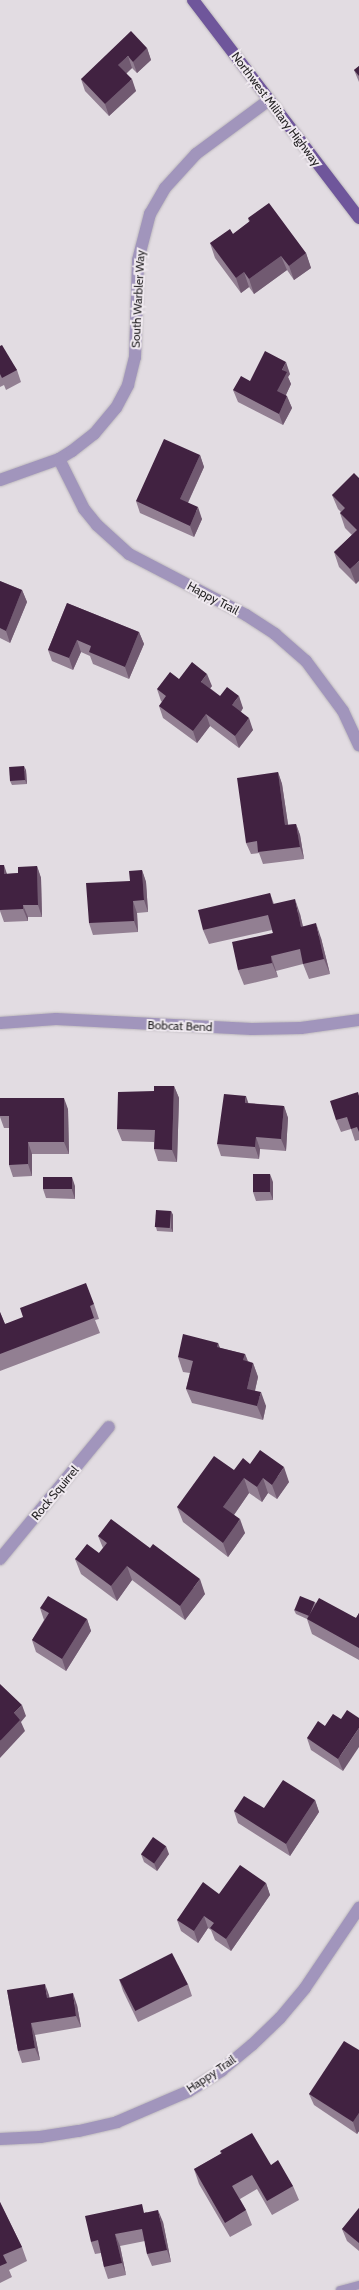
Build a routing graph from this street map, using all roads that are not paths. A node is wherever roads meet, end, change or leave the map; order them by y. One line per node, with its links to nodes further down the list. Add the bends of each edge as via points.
1 (193, 0): 2 (main road, Northwest Military Highway)
2 (269, 100): 3 (main road, Northwest Military Highway); 4 (street, South Warbler Way, via 196,154 165,188 144,229 138,260 135,357 128,385 116,408 94,434)
3 (359, 218)
4 (59, 459): 5 (street, South Warbler Way); 6 (street, Happy Trail, via 84,508 96,524 129,554 246,615 275,634 306,661 343,712)
5 (0, 480)
6 (359, 746)
7 (359, 1020): 8 (street, Bobcat Bend, via 301,1028 252,1029 56,1019)
8 (0, 1023)
9 (109, 1428): 10 (street, Rock Squirrel)
10 (0, 1559)
11 (359, 1908): 12 (street, Happy Trail, via 305,1988 280,2018 222,2070 189,2091 117,2122 40,2137)
12 (0, 2139)
13 (359, 2285): 14 (lane)
14 (340, 2290)

